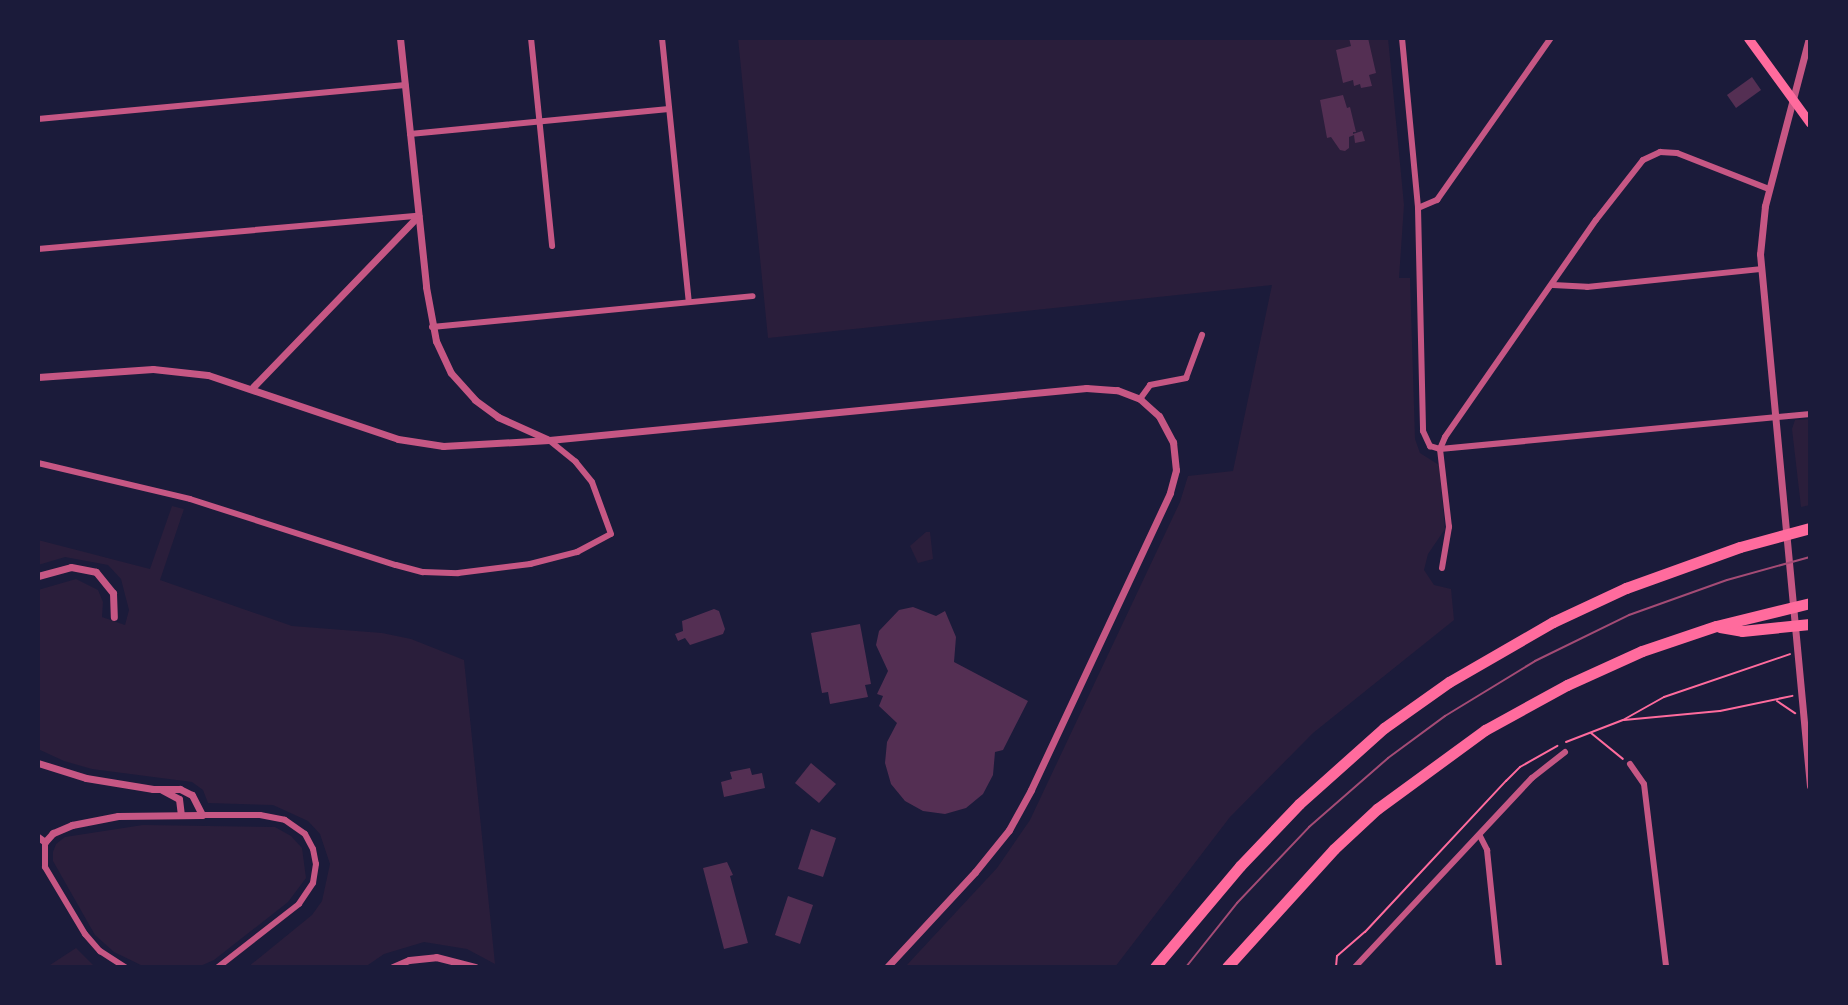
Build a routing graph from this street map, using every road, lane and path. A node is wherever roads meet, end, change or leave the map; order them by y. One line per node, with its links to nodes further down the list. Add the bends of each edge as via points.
1 (400, 38): 8 (street)
2 (531, 38): 12 (street)
3 (662, 38): 10 (street)
4 (1402, 38): 16 (street)
5 (1551, 38): 16 (street, via 1437,200)
6 (1748, 38): 9 (main road)
7 (1809, 38): 9 (street)
8 (405, 85): 11 (street); 14 (street)
9 (1794, 101): 13 (main road); 15 (street)
10 (669, 109): 12 (street); 23 (street)
11 (38, 119)
12 (540, 121): 14 (street); 18 (street)
13 (1810, 123)
14 (410, 134): 17 (street)
15 (1769, 189): 20 (street); 21 (street, via 1677,153 1655,154 1643,160 1596,220)
16 (1418, 208): 32 (street, via 1423,431 1430,446)
17 (418, 216): 19 (street); 24 (street); 27 (street)
18 (552, 246)
19 (38, 249)
20 (1760, 269): 21 (street, via 1587,287); 30 (street)
21 (1553, 285): 32 (street)
22 (753, 296): 23 (street)
23 (689, 302): 24 (street)
24 (432, 327): 31 (street, via 451,373 475,400)
25 (1202, 335): 28 (street, via 1191,373 1180,381 1150,385)
26 (38, 377): 27 (street, via 153,369)
27 (253, 387): 31 (street, via 428,445)
28 (1140, 399): 31 (street, via 1117,390 1086,388); 61 (street, via 1165,424 1176,452 1175,477 1164,507 1009,830)
29 (1810, 414): 30 (street)
30 (1774, 417): 32 (street); 42 (street)
31 (549, 440): 33 (street, via 592,482 611,534 577,552 475,572 423,572 190,499)
32 (1440, 449): 35 (street, via 1449,527)
33 (38, 463)
34 (1810, 528): 62 (highway, via 1626,588 1553,622 1449,682 1384,728 1299,804)
35 (1442, 568)
36 (38, 576): 38 (street, via 77,566 96,572 113,593)
37 (1810, 603): 40 (highway)
38 (114, 617)
39 (1810, 624): 40 (highway, via 1742,631)
40 (1716, 626): 63 (highway, via 1642,651 1485,730 1377,809)
41 (1795, 652): 45 (path, via 1664,697)
42 (1801, 694): 43 (path); 44 (street)
43 (1776, 700): 44 (path); 45 (path)
44 (1803, 716): 50 (street)
45 (1623, 720): 46 (path)
46 (1591, 733): 49 (path); 64 (path, via 1520,767 1337,956)
47 (1565, 752): 54 (street, via 1551,759)
48 (38, 763): 51 (street, via 74,776)
49 (1630, 764): 67 (street, via 1644,784)
50 (1810, 786)
51 (162, 790): 52 (street, via 179,799); 53 (street, via 187,791)
52 (181, 815): 53 (street); 55 (street, via 118,816 72,825)
53 (202, 815): 58 (street, via 285,820 305,834 316,864 313,883 299,904)
54 (1480, 836): 65 (street); 66 (street, via 1487,850)
55 (41, 840): 56 (street)
56 (42, 868): 57 (street, via 85,934)
57 (125, 967)
58 (218, 967)
59 (393, 967): 60 (street, via 436,957)
60 (475, 967)
61 (887, 967)
62 (1155, 967)
63 (1227, 967)
64 (1336, 967)
65 (1355, 967)
66 (1499, 967)
67 (1666, 967)

